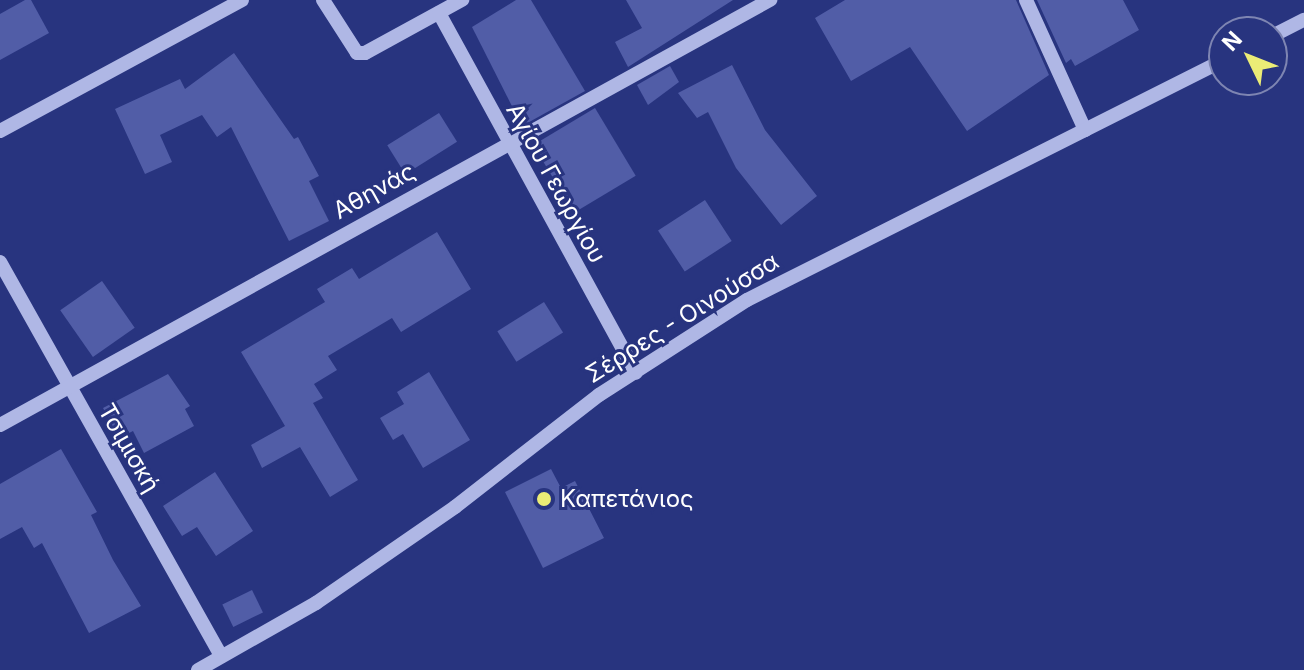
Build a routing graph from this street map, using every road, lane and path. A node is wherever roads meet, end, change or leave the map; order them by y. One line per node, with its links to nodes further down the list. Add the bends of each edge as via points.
1 (242, 0): 9 (street)
2 (323, 0): 6 (street, via 357,53)
3 (462, 0): 6 (street)
4 (770, 0): 10 (street, Αθηνάς)
5 (1026, 0): 8 (street)
6 (439, 13): 10 (street, Αγίου Γεωργίου)
7 (1208, 68): 8 (street, Σέρρες - Οινούσσα)
8 (1085, 130): 12 (street, Σέρρες - Οινούσσα, via 817,261)
9 (0, 131)
10 (507, 143): 12 (street, Αγίου Γεωργίου); 13 (street, Αθηνάς)
11 (0, 262): 13 (street, Τσιμισκή)
12 (636, 373): 15 (street, Σέρρες - Οινούσσα, via 316,603)
13 (67, 384): 14 (street, Αθηνάς); 15 (street, Τσιμισκή)
14 (0, 425)
15 (221, 656): 16 (street, Σέρρες - Οινούσσα)
16 (198, 670)

